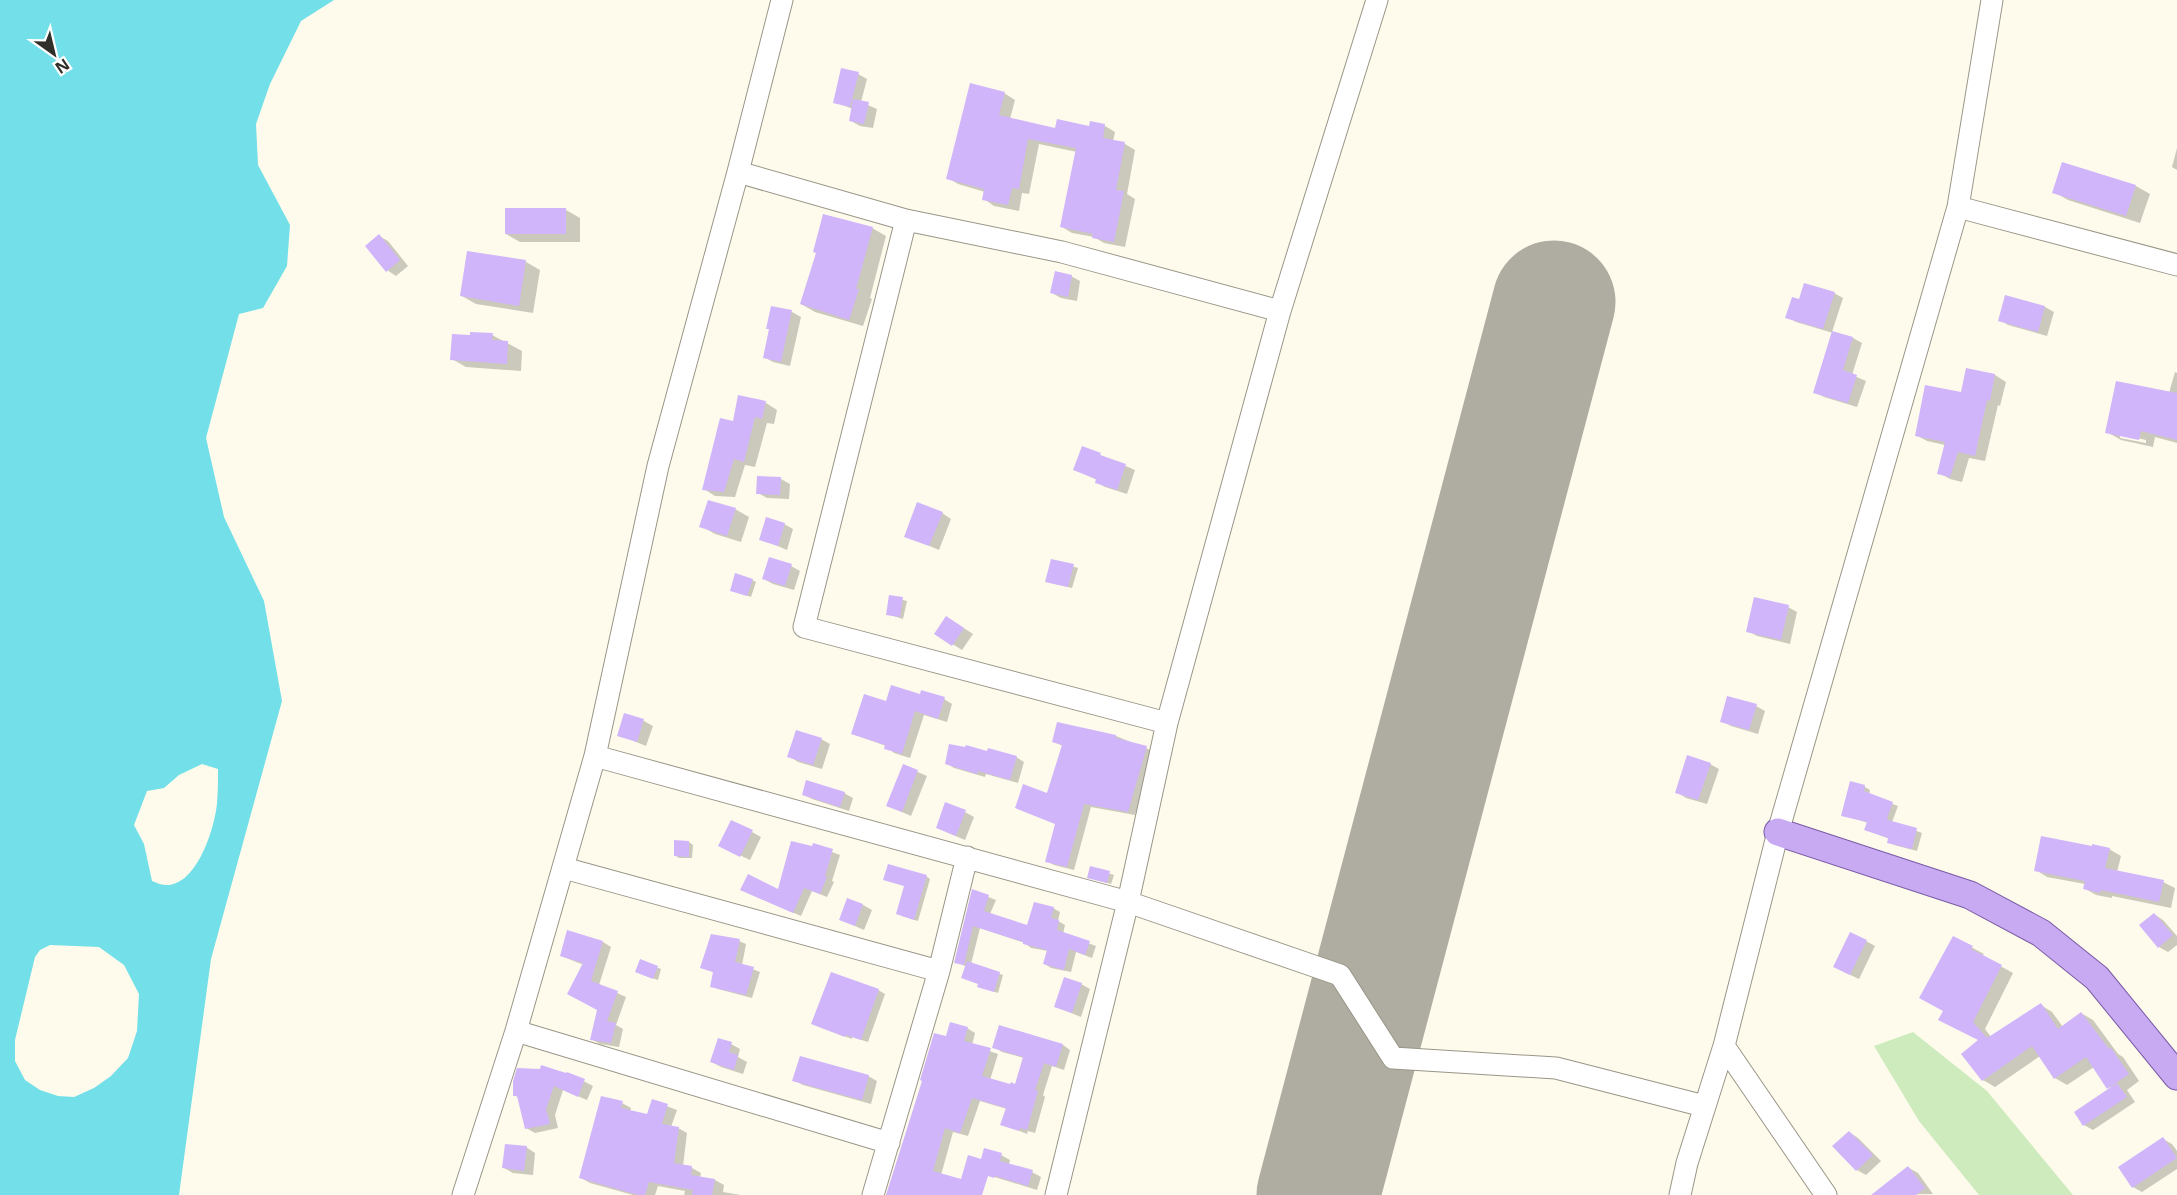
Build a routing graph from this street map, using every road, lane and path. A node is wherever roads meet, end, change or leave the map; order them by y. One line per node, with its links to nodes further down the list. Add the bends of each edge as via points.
1 (782, 0): 4 (street)
2 (1377, 0): 8 (street)
3 (1992, 0): 5 (street)
4 (738, 172): 6 (street); 10 (street, via 658,466)
5 (1958, 207): 7 (street); 11 (street)
6 (906, 219): 8 (street, via 1062,252); 9 (street, via 804,627)
7 (2177, 266)
8 (1280, 311): 9 (street)
9 (1167, 723): 14 (street)
10 (595, 756): 12 (street); 13 (street)
11 (1778, 832): 17 (street); 18 (main road, via 1970,895 2041,933 2097,978)
12 (967, 857): 14 (street); 15 (street)
13 (564, 868): 15 (street); 16 (street)
14 (1128, 902): 19 (street, via 1340,975 1393,1058 1556,1068); 23 (street)
15 (939, 971): 20 (street)
16 (516, 1031): 20 (street); 21 (street)
17 (1724, 1046): 19 (street); 25 (street)
18 (2177, 1076)
19 (1704, 1106): 24 (street)
20 (888, 1143): 22 (street)
21 (463, 1195)
22 (873, 1195)
23 (1056, 1195)
24 (1680, 1195)
25 (1826, 1195)

